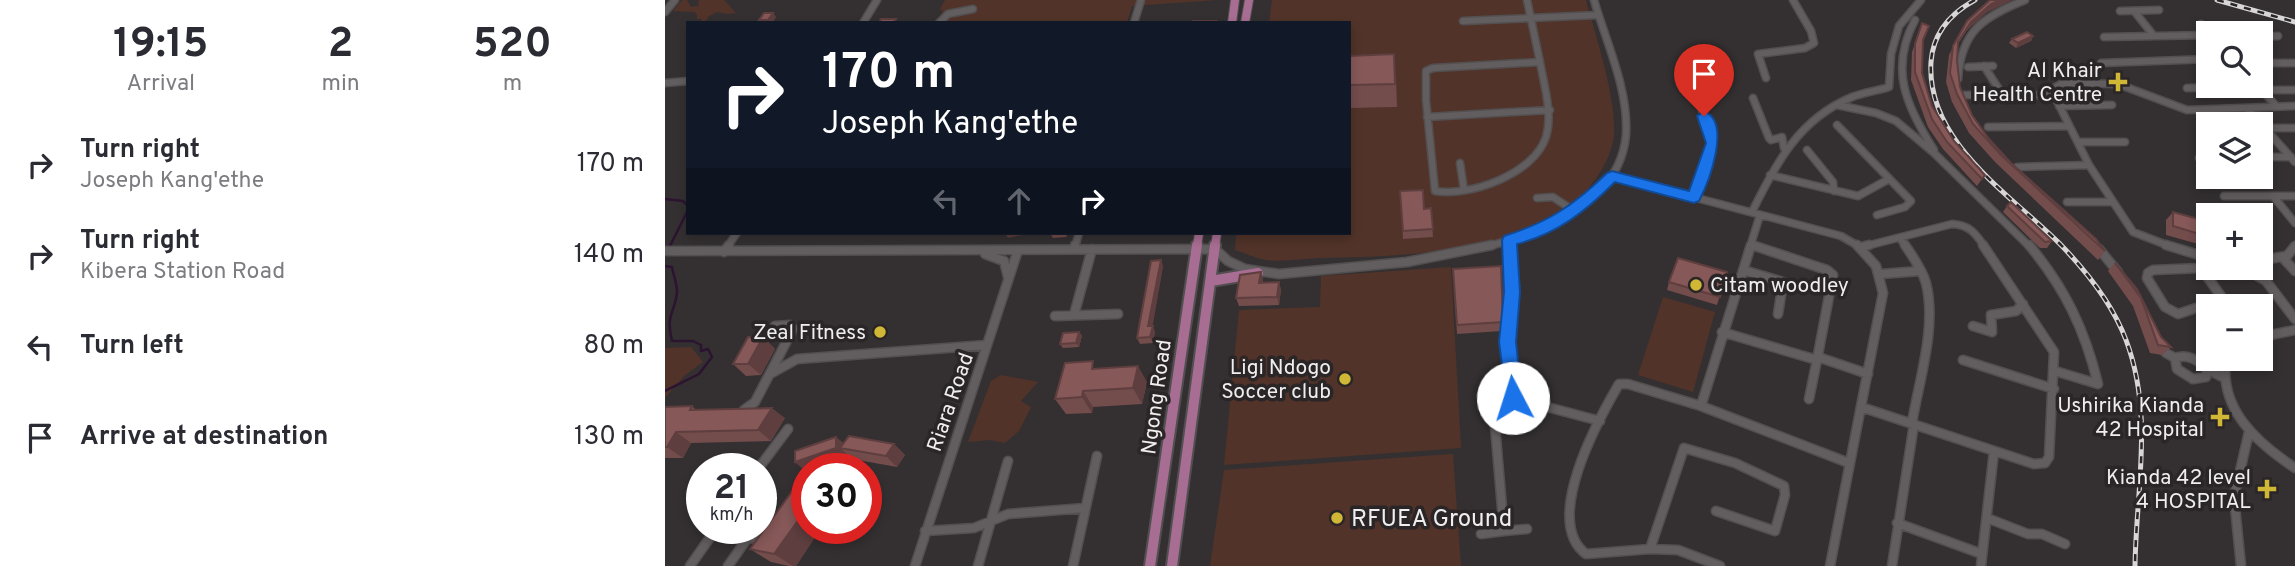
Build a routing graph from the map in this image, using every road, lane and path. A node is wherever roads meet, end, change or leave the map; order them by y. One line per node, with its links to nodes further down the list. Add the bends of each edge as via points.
1 (675, 0): 15 (street)
2 (877, 0): 19 (street)
3 (1141, 0): 21 (street)
4 (1235, 0): 22 (main road)
5 (1249, 0): 23 (main road)
6 (1527, 0): 17 (street)
7 (1594, 0): 16 (street)
8 (1793, 0): 39 (street, via 1814,43 1759,53)
9 (1921, 0): 51 (street, via 1899,26 1889,87)
10 (2025, 0): 55 (street, via 1983,20 1961,47 1958,81)
11 (973, 9): 20 (street, via 948,14)
12 (2159, 10): 14 (street)
13 (2120, 11): 14 (street)
14 (2134, 11): 26 (street)
15 (665, 12)
16 (1598, 15): 17 (street); 78 (street, via 1626,121 1624,148)
17 (1530, 17): 24 (street); 31 (street)
18 (1915, 20): 72 (street, via 1902,49 1902,84 1912,113)
19 (864, 21)
20 (941, 21)
21 (1136, 21)
22 (1232, 21)
23 (1245, 21)
24 (1463, 21)
25 (2196, 34): 26 (street)
26 (2154, 36): 29 (street)
27 (2273, 36): 28 (street)
28 (2279, 36)
29 (2104, 37)
30 (2196, 59): 32 (street)
31 (1540, 62): 58 (street); 60 (street, via 1431,68 1424,75)
32 (2101, 63)
33 (2273, 63): 34 (street)
34 (2295, 63)
35 (1968, 66): 36 (street)
36 (1984, 66): 37 (street); 46 (street)
37 (1993, 66)
38 (1689, 71): 85 (street, via 1713,143)
39 (1766, 78)
40 (686, 81): 41 (street)
41 (665, 83)
42 (2187, 88): 43 (street)
43 (2196, 88)
44 (2273, 88): 45 (street)
45 (2295, 90)
46 (2002, 94): 47 (street); 48 (street)
47 (1965, 95)
48 (2054, 95): 52 (street); 57 (street, via 2059,84 2105,82 2137,89 2182,109)
49 (1753, 98): 69 (street, via 1769,138 1782,137)
50 (2269, 98): 56 (street)
51 (1837, 105): 69 (street, via 1812,120); 72 (street, via 1891,117)
52 (2059, 106): 53 (street); 62 (street)
53 (2112, 106)
54 (2295, 106): 56 (street)
55 (1964, 107)
56 (2277, 107): 57 (street)
57 (2247, 108): 59 (street)
58 (1550, 110): 60 (street); 80 (street, via 1545,141 1527,163 1497,181)
59 (2251, 112)
60 (1427, 117): 80 (street, via 1434,189)
61 (1837, 125): 79 (street)
62 (2069, 126): 63 (street); 67 (street)
63 (1988, 127)
64 (2273, 127): 65 (street)
65 (2295, 128)
66 (2273, 137): 73 (street)
67 (2078, 142): 68 (street); 75 (street)
68 (2125, 142)
69 (1784, 148): 77 (street)
70 (1807, 150): 81 (street, via 1833,182)
71 (2273, 158): 73 (street)
72 (1941, 159): 141 (street, via 2024,239 2071,301 2088,338 2098,384)
73 (2293, 159)
74 (1461, 163): 80 (street)
75 (2089, 165): 76 (street); 88 (street)
76 (2015, 168)
77 (1770, 175): 81 (street); 90 (street)
78 (1612, 176): 85 (street); 89 (street)
79 (1889, 179): 81 (street, via 1861,195); 91 (street, via 1909,196 1910,203)
80 (1464, 190)
81 (1834, 191)
82 (2224, 196): 83 (street)
83 (2273, 196): 84 (street); 92 (street)
84 (2295, 196)
85 (1694, 197): 90 (street)
86 (1537, 198): 89 (street, via 1553,197)
87 (2067, 202): 88 (street)
88 (2113, 202): 111 (street, via 2137,235)
89 (1574, 211): 99 (street, via 1540,231)
90 (1756, 214): 100 (street); 102 (street, via 1842,236)
91 (1877, 215)
92 (2295, 223)
93 (736, 235): 110 (street)
94 (1078, 235): 103 (street)
95 (1199, 235): 107 (main road, Ngong Road)
96 (1217, 235): 105 (main road, Ngong Road)
97 (1901, 237): 102 (street); 116 (street); 124 (street, via 1952,224 1970,228)
98 (2089, 239): 120 (street)
99 (1509, 240): 118 (street, via 1403,264); 148 (street, via 1512,292 1508,342)
100 (1751, 246): 115 (street); 139 (street, via 1832,273)
101 (2295, 246): 112 (street)
102 (1861, 247): 119 (street)
103 (1075, 249): 104 (street); 106 (street)
104 (1092, 249): 107 (street); 127 (street)
105 (1216, 249): 107 (street); 118 (street, via 1228,261); 123 (main road, Ngong Road)
106 (1019, 250): 109 (street); 122 (street, Riara Road)
107 (1196, 250): 182 (main road, Ngong Road)
108 (669, 251): 110 (street)
109 (971, 251): 110 (street); 122 (street, via 1005,261)
110 (724, 252)
111 (2196, 254)
112 (2283, 258): 113 (street); 117 (street)
113 (2273, 259)
114 (2201, 268): 114 (street, via 2153,270 2147,278 2165,307 2178,314 2223,299)
115 (1743, 270): 126 (street, via 1783,282); 133 (street)
116 (1920, 271): 119 (street); 154 (street, via 1929,293)
117 (2295, 271)
118 (1258, 273): 123 (main road)
119 (1881, 274): 145 (street, via 1883,293)
120 (2123, 278)
121 (2264, 280): 129 (street)
122 (1008, 281): 136 (street, Riara Road)
123 (1211, 281): 183 (main road, Ngong Road)
124 (2023, 304): 131 (street, via 2016,311 1991,315 1992,332); 141 (street, via 2051,346)
125 (1118, 314): 127 (street)
126 (1778, 314)
127 (1075, 315): 128 (street)
128 (1055, 316)
129 (2295, 319)
130 (775, 326): 144 (street, via 793,329)
131 (1973, 326)
132 (2295, 330): 134 (street)
133 (1722, 332): 139 (street); 150 (street)
134 (2273, 335)
135 (2158, 338): 137 (street, via 2165,353)
136 (987, 345): 144 (street, via 797,359); 169 (street, Riara Road)
137 (2175, 358): 138 (street); 142 (street, via 2184,375 2201,380)
138 (2196, 358)
139 (1817, 359): 145 (street); 149 (street)
140 (1963, 360): 147 (street)
141 (2055, 371): 147 (street)
142 (2207, 371): 146 (street)
143 (2224, 371): 146 (street)
144 (770, 374): 152 (street, via 750,409)
145 (1868, 374): 151 (street)
146 (2223, 377): 156 (street)
147 (2054, 389): 157 (street, via 2048,461 2034,464)
148 (1513, 398): 153 (street); 170 (street, via 1498,404 1494,414)
149 (1809, 399)
150 (1701, 406): 153 (street, via 1623,383); 161 (street)
151 (1861, 407): 154 (street); 161 (street)
152 (731, 410)
153 (1600, 421): 175 (street, via 1569,501 1572,540 1585,554)
154 (1913, 423): 157 (street); 167 (street)
155 (788, 429): 158 (street)
156 (2249, 432): 162 (street); 188 (street, via 2234,497)
157 (1994, 451): 165 (street)
158 (770, 453)
159 (1097, 456): 163 (street)
160 (1007, 461): 166 (street)
161 (1849, 463): 185 (street)
162 (2295, 468)
163 (1085, 508): 166 (street); 181 (street)
164 (1716, 512): 175 (street, via 1775,531 1784,486 1684,448)
165 (1987, 518): 174 (street); 176 (street)
166 (991, 519): 169 (street, via 974,528); 180 (street)
167 (1897, 523): 176 (street); 186 (street)
168 (1528, 529): 170 (street)
169 (925, 531): 179 (street, Riara Road)
170 (1504, 531): 171 (street)
171 (1481, 534)
172 (705, 544): 177 (street)
173 (743, 544): 178 (street)
174 (2064, 544)
175 (1650, 549): 184 (street, via 1678,550)
176 (1982, 554): 187 (street)
177 (690, 566)
178 (728, 566)
179 (915, 566)
180 (978, 566)
181 (1073, 566)
182 (1150, 566)
183 (1172, 566)
184 (1720, 566)
185 (1830, 566)
186 (1892, 566)
187 (1981, 566)
188 (2241, 566)

